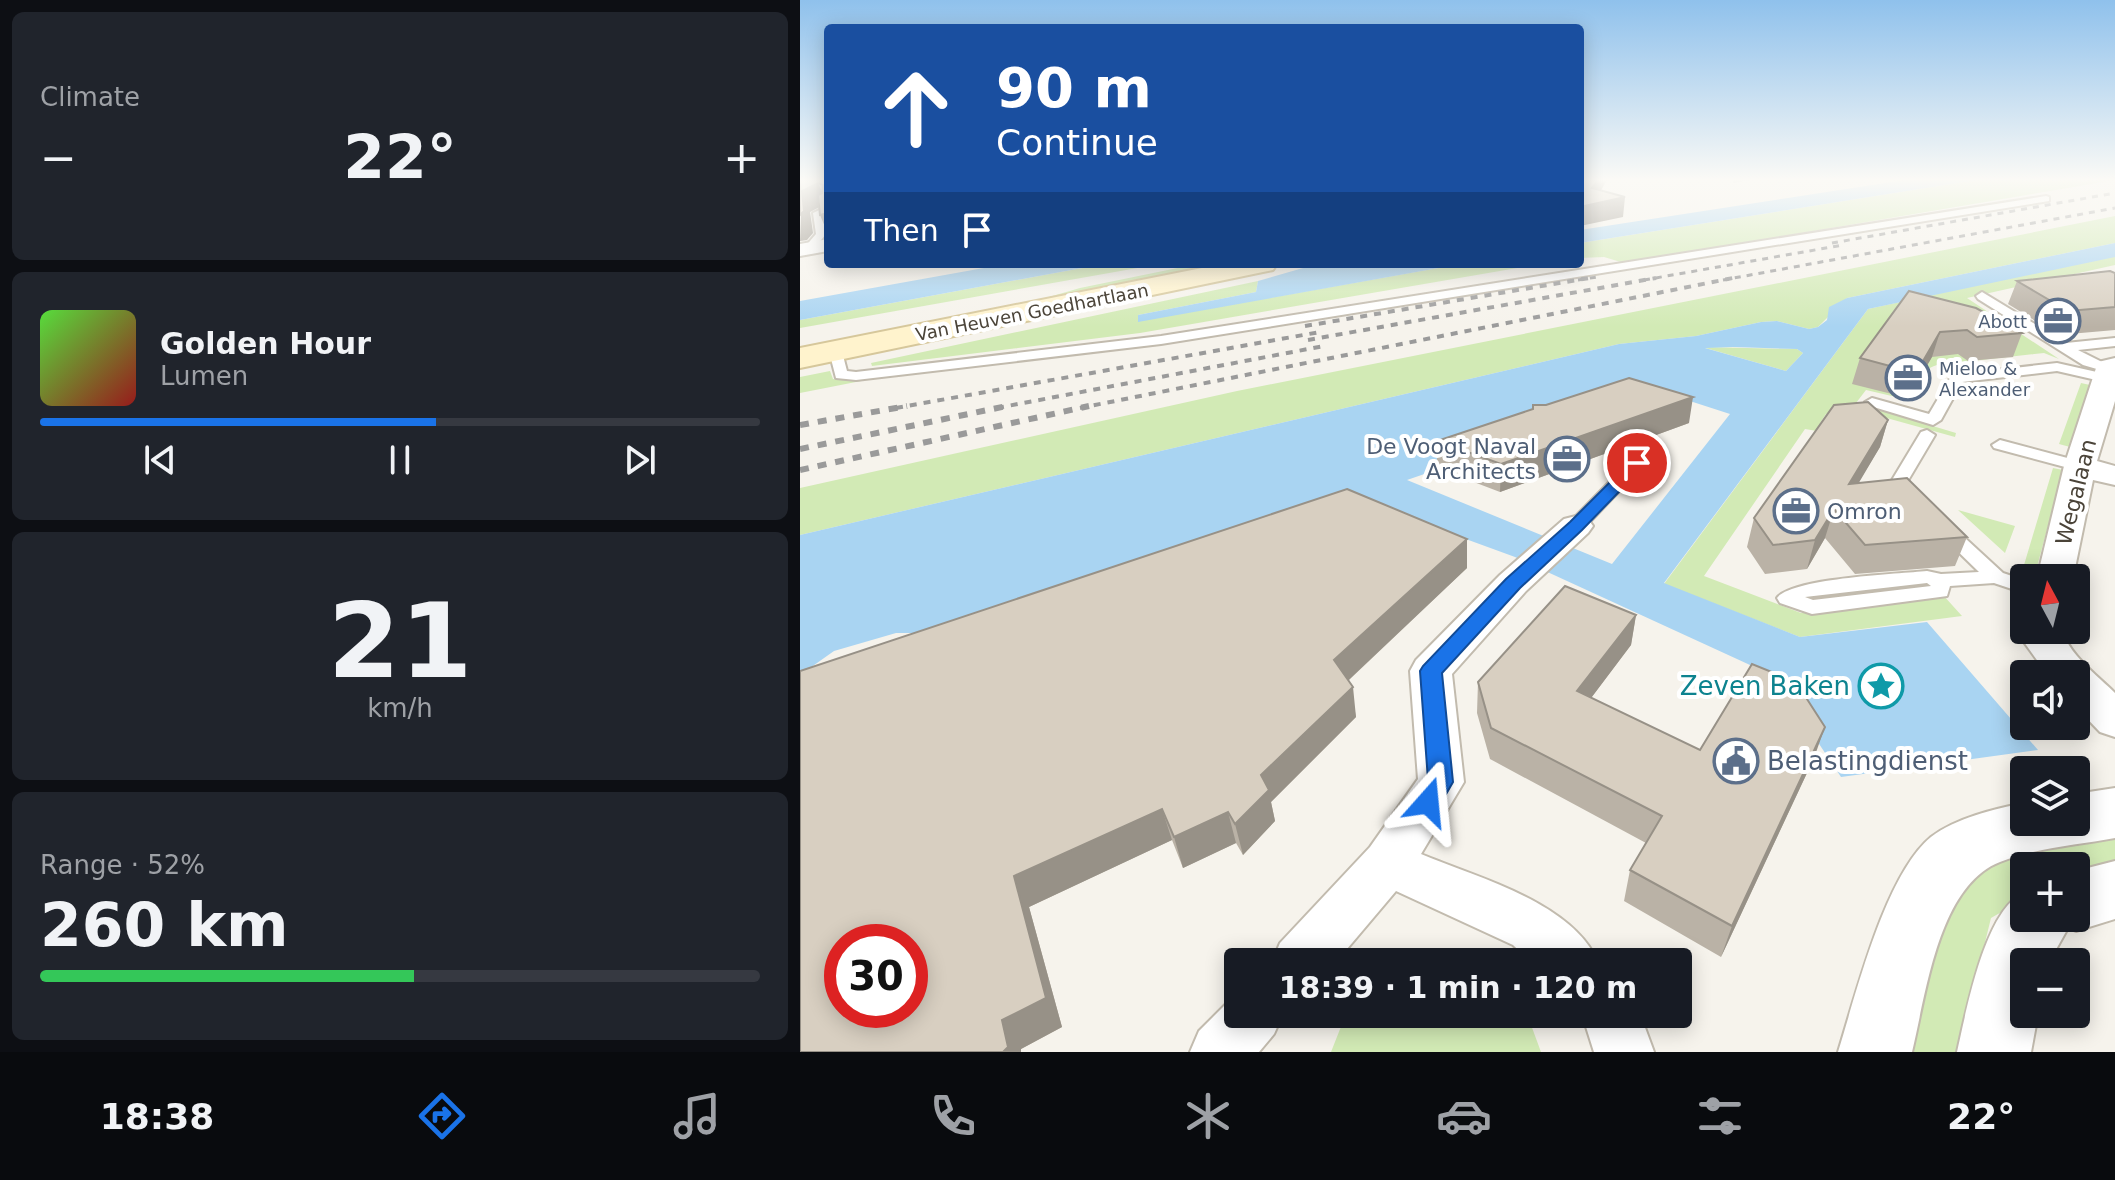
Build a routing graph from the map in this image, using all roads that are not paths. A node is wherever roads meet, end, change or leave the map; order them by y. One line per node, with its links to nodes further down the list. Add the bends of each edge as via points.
1 (1857, 229): 7 (lane, via 1161,340 856,376 841,375)
2 (1160, 268): 5 (main road, Van Heuven Goedhartlaan)
3 (1243, 268): 7 (main road, Van Heuven Goedhartlaan)
4 (2011, 297): 6 (lane, via 1985,298)
5 (800, 339)
6 (2064, 347): 9 (lane); 9 (lane, via 2088,362)
7 (836, 351): 8 (main road, Van Heuven Goedhartlaan)
8 (800, 358)
9 (2110, 364): 10 (lane, via 1957,378 1933,420); 14 (street, Wegalaan)
10 (1872, 402)
11 (1927, 435): 18 (lane, via 1897,485)
12 (2000, 445): 14 (lane)
13 (1637, 463): 16 (lane)
14 (2080, 466): 15 (street); 17 (street, Wegalaan)
15 (2115, 476)
16 (1576, 526): 28 (street, via 1513,583 1431,671 1441,782)
17 (2058, 564)
18 (1996, 577): 19 (lane); 20 (lane)
19 (1941, 580): 19 (lane, via 1927,577 1801,591 1787,598 1812,607 1940,591)
20 (2010, 582)
21 (2046, 644): 22 (street)
22 (2059, 660)
23 (2090, 694): 24 (street)
24 (2115, 720)
25 (2115, 813): 26 (street)
26 (2090, 817)
27 (2010, 831): 38 (street, via 1953,856 1924,893)
28 (1388, 863): 32 (street); 33 (street, via 1532,927)
29 (2115, 890): 30 (street)
30 (2090, 897)
31 (2028, 932): 39 (street, via 2012,965)
32 (1312, 948)
33 (1555, 948)
34 (1241, 1028): 36 (street)
35 (1616, 1028): 37 (street)
36 (1220, 1052)
37 (1624, 1052)
38 (1875, 1052)
39 (1994, 1052)

